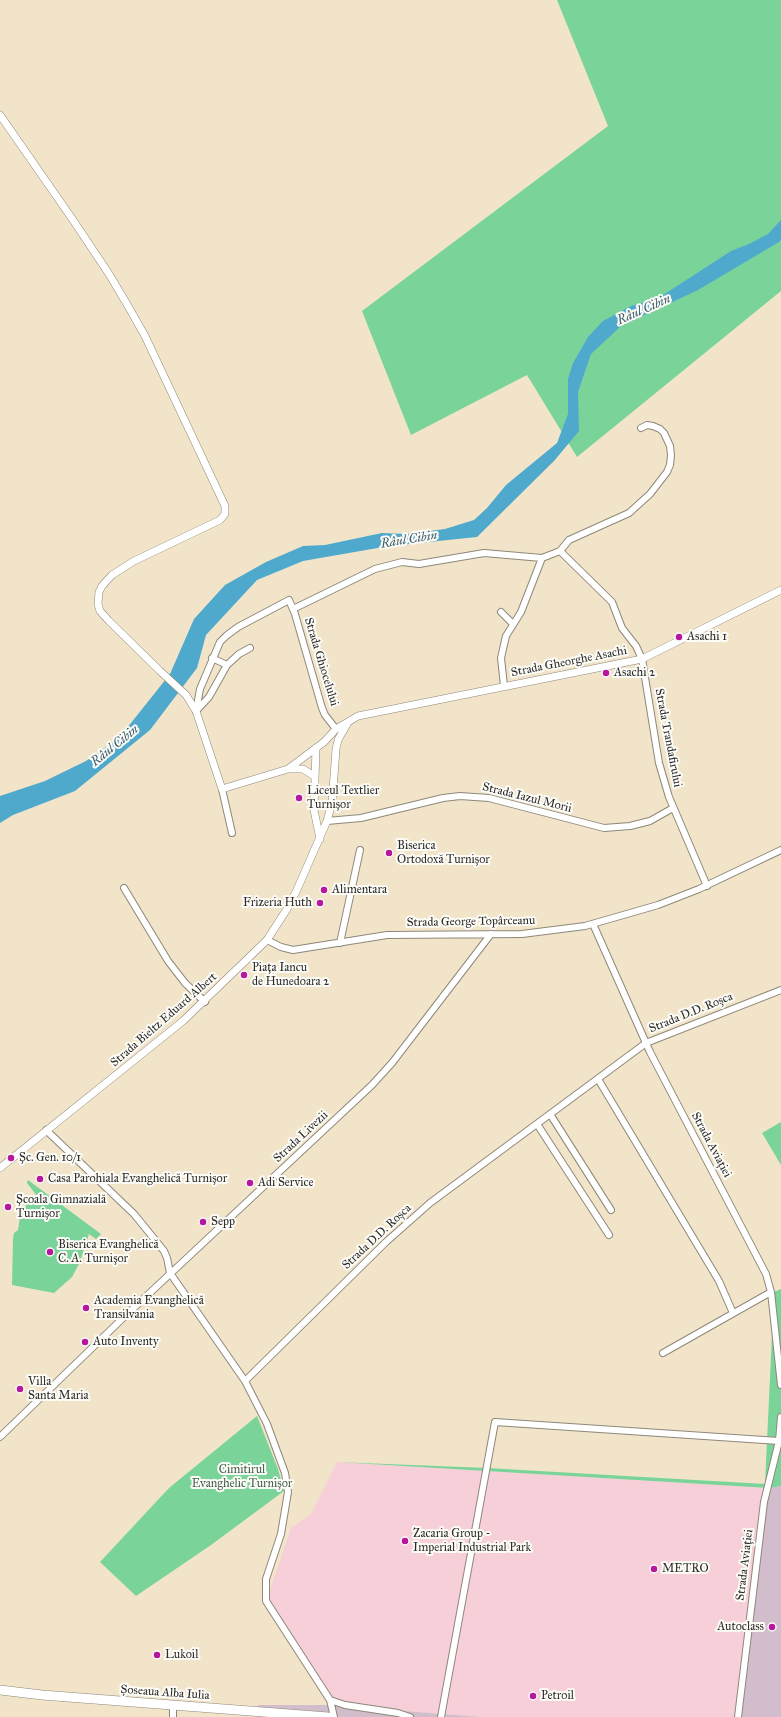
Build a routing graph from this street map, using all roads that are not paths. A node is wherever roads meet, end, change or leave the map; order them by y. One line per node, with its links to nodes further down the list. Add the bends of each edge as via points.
1 (0, 115): 14 (street, via 101,262 128,306 145,336 225,506 225,514 220,520 125,566 106,581 99,592 100,611 186,695)
2 (641, 428): 3 (street, via 647,425 660,428 668,439 671,455 667,472 650,494 630,513 569,540)
3 (560, 551): 4 (street, Strada Ghiocelului); 11 (street, via 612,602 622,628 636,646)
4 (542, 558): 6 (street, Strada Ghiocelului, via 484,552 418,564 402,562 375,569); 8 (street, via 521,612)
5 (781, 590): 11 (street, Strada Gheorghe Asachi)
6 (293, 609): 10 (street, via 288,600 238,627 220,642); 16 (street, Strada Ghiocelului, via 322,708)
7 (501, 612): 8 (street)
8 (513, 624): 13 (street, via 506,636 502,658)
9 (250, 648): 12 (street)
10 (212, 658): 12 (street); 14 (street, via 198,695)
11 (642, 659): 13 (street, Strada Gheorghe Asachi); 21 (street, Strada Trandafirului, via 659,763)
12 (227, 664): 14 (street, via 208,698)
13 (504, 686): 15 (street, Strada Gheorghe Asachi, via 368,713)
14 (196, 711): 20 (street)
15 (349, 720): 16 (street, Strada Gheorghe Asachi); 22 (street, Strada Bieltz Eduard Albert, via 336,749 332,803)
16 (336, 729): 17 (street, Strada Gheorghe Asachi)
17 (316, 748): 18 (street, Strada Gheorghe Asachi); 19 (street)
18 (288, 769): 19 (street, via 303,769); 20 (street)
19 (314, 776): 24 (street, via 314,810)
20 (222, 790): 23 (street)
21 (673, 808): 22 (street, Strada Iazul Morii, via 644,822 604,828 489,798 460,796 361,818); 27 (street, Strada Trandafirului)
22 (327, 821): 24 (street, Strada Bieltz Eduard Albert)
23 (232, 833)
24 (320, 839): 31 (street, Strada Bieltz Eduard Albert, via 288,909)
25 (360, 850): 32 (street)
26 (781, 850): 27 (street, Strada George Topârceanu)
27 (707, 886): 29 (street, Strada George Topârceanu, via 658,905)
28 (124, 888): 34 (street, via 168,961 185,983)
29 (593, 924): 30 (street, Strada George Topârceanu, via 522,934); 35 (street, Strada Aviației)
30 (491, 934): 32 (street, Strada George Topârceanu, via 387,935); 43 (street, Strada Livezii, via 392,1063 372,1085)
31 (267, 940): 32 (street, Strada George Topârceanu, via 293,950); 34 (street, Strada Bieltz Eduard Albert)
32 (340, 943)
33 (781, 990): 35 (street, Strada D.D. Roșca)
34 (205, 1002): 39 (street, Strada Bieltz Eduard Albert)
35 (646, 1043): 36 (street, Strada D.D. Roșca); 44 (street, Strada Aviației, via 766,1274)
36 (598, 1078): 37 (street, Strada D.D. Roșca); 45 (street, via 719,1281)
37 (550, 1114): 38 (street, Strada D.D. Roșca); 41 (street)
38 (537, 1124): 42 (street); 47 (street, Strada D.D. Roșca, via 424,1208)
39 (46, 1130): 40 (street, Strada Bieltz Eduard Albert); 43 (street, via 134,1214 164,1251)
40 (0, 1168)
41 (611, 1210)
42 (609, 1235)
43 (170, 1273): 47 (street); 50 (street, Strada Livezii)
44 (771, 1292): 45 (street); 48 (street, Strada Aviației)
45 (733, 1313): 46 (street)
46 (663, 1353)
47 (245, 1381): 53 (street, via 267,1424 285,1473 288,1492 281,1534 266,1579 266,1601)
48 (781, 1385)
49 (781, 1417): 51 (street, Strada Aviației)
50 (0, 1437)
51 (779, 1441): 59 (street, via 495,1422); 60 (street, Strada Aviației, via 764,1502)
52 (0, 1690): 54 (main road, Șoseaua Alba Iulia)
53 (330, 1700): 57 (street); 58 (street)
54 (173, 1705): 55 (street); 56 (main road, Șoseaua Alba Iulia)
55 (173, 1717)
56 (328, 1717)
57 (334, 1717)
58 (410, 1717)
59 (441, 1717)
60 (738, 1717)

